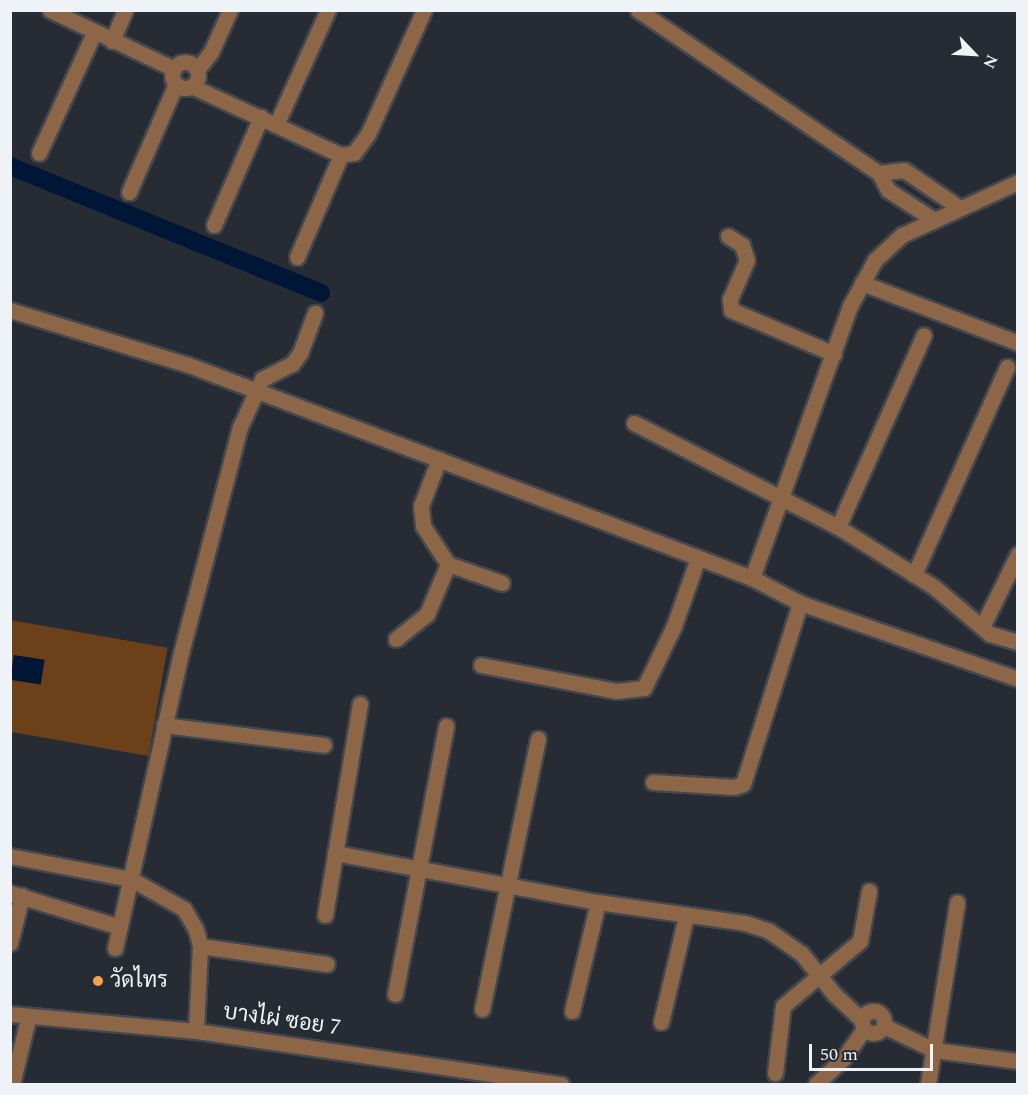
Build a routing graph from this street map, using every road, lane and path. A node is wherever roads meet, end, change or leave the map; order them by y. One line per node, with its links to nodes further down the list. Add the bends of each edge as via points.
1 (50, 10): 7 (street)
2 (125, 10): 8 (street)
3 (230, 10): 9 (street, via 211,52)
4 (328, 10): 12 (street)
5 (424, 10): 14 (street, via 362,146 354,153)
6 (638, 10): 15 (street)
7 (94, 33): 8 (street); 13 (street)
8 (112, 40): 10 (street)
9 (197, 70): 10 (street); 10 (street, via 188,62)
10 (180, 80): 11 (street); 17 (street)
11 (261, 117): 12 (street); 20 (street)
12 (276, 125): 14 (street)
13 (39, 153)
14 (341, 155): 22 (street)
15 (879, 173): 18 (street, via 904,170); 19 (street, via 888,190)
16 (1017, 182): 18 (street)
17 (129, 192)
18 (960, 208): 19 (street)
19 (934, 220): 23 (street, via 902,235 874,260)
20 (214, 225)
21 (728, 236): 28 (street, via 742,245 747,260 730,299 730,310)
22 (297, 257)
23 (862, 283): 27 (street); 28 (street)
24 (10, 310): 30 (street, via 117,340)
25 (315, 313): 30 (street, via 292,364 269,374)
26 (924, 335): 34 (street)
27 (1017, 343)
28 (834, 354): 33 (street)
29 (1007, 367): 38 (street)
30 (254, 390): 32 (street); 48 (street, via 230,461)
31 (634, 423): 33 (street)
32 (439, 459): 36 (street); 37 (street, via 420,516)
33 (783, 496): 34 (street); 39 (street)
34 (838, 527): 38 (street)
35 (1017, 554): 42 (street)
36 (698, 558): 39 (street); 45 (street, via 674,626 644,688 616,692)
37 (448, 564): 40 (street); 43 (street, via 427,614)
38 (914, 575): 42 (street)
39 (752, 578): 41 (street)
40 (502, 583)
41 (800, 603): 46 (street); 52 (street, via 743,784 734,787)
42 (982, 627): 44 (street)
43 (396, 639)
44 (1017, 642)
45 (481, 665)
46 (1017, 679)
47 (360, 704): 53 (street)
48 (164, 725): 51 (street); 56 (street)
49 (446, 726): 55 (street)
50 (538, 739): 57 (street)
51 (324, 745)
52 (653, 782)
53 (335, 853): 55 (street); 62 (street)
54 (10, 856): 56 (street, บางไผ่ ซอย 7)
55 (421, 869): 57 (street); 70 (street)
56 (131, 879): 64 (street); 66 (street, บางไผ่ ซอย 7, via 184,909)
57 (509, 885): 60 (street); 71 (street)
58 (869, 891): 69 (street, via 860,941)
59 (16, 895): 64 (street); 65 (street)
60 (598, 902): 63 (street); 72 (street)
61 (957, 902): 78 (street)
62 (325, 915)
63 (686, 916): 69 (street, via 769,930 801,952); 75 (street)
64 (120, 927): 67 (street)
65 (12, 935)
66 (200, 946): 68 (street); 77 (street, บางไผ่ ซอย 7)
67 (115, 948)
68 (327, 964)
69 (818, 974): 76 (street); 80 (street, via 783,1006)
70 (395, 994)
71 (482, 1009)
72 (572, 1011)
73 (10, 1014): 74 (street)
74 (28, 1018): 77 (street); 81 (street)
75 (661, 1022)
76 (863, 1025): 78 (street, via 868,1012 877,1012 884,1017 884,1026); 83 (street, via 843,1059)
77 (196, 1031): 82 (street, บางไผ่ ซอย 7)
78 (934, 1050): 79 (street); 84 (street)
79 (1017, 1060)
80 (775, 1072)
81 (12, 1084)
82 (561, 1084)
83 (816, 1084)
84 (928, 1084)

